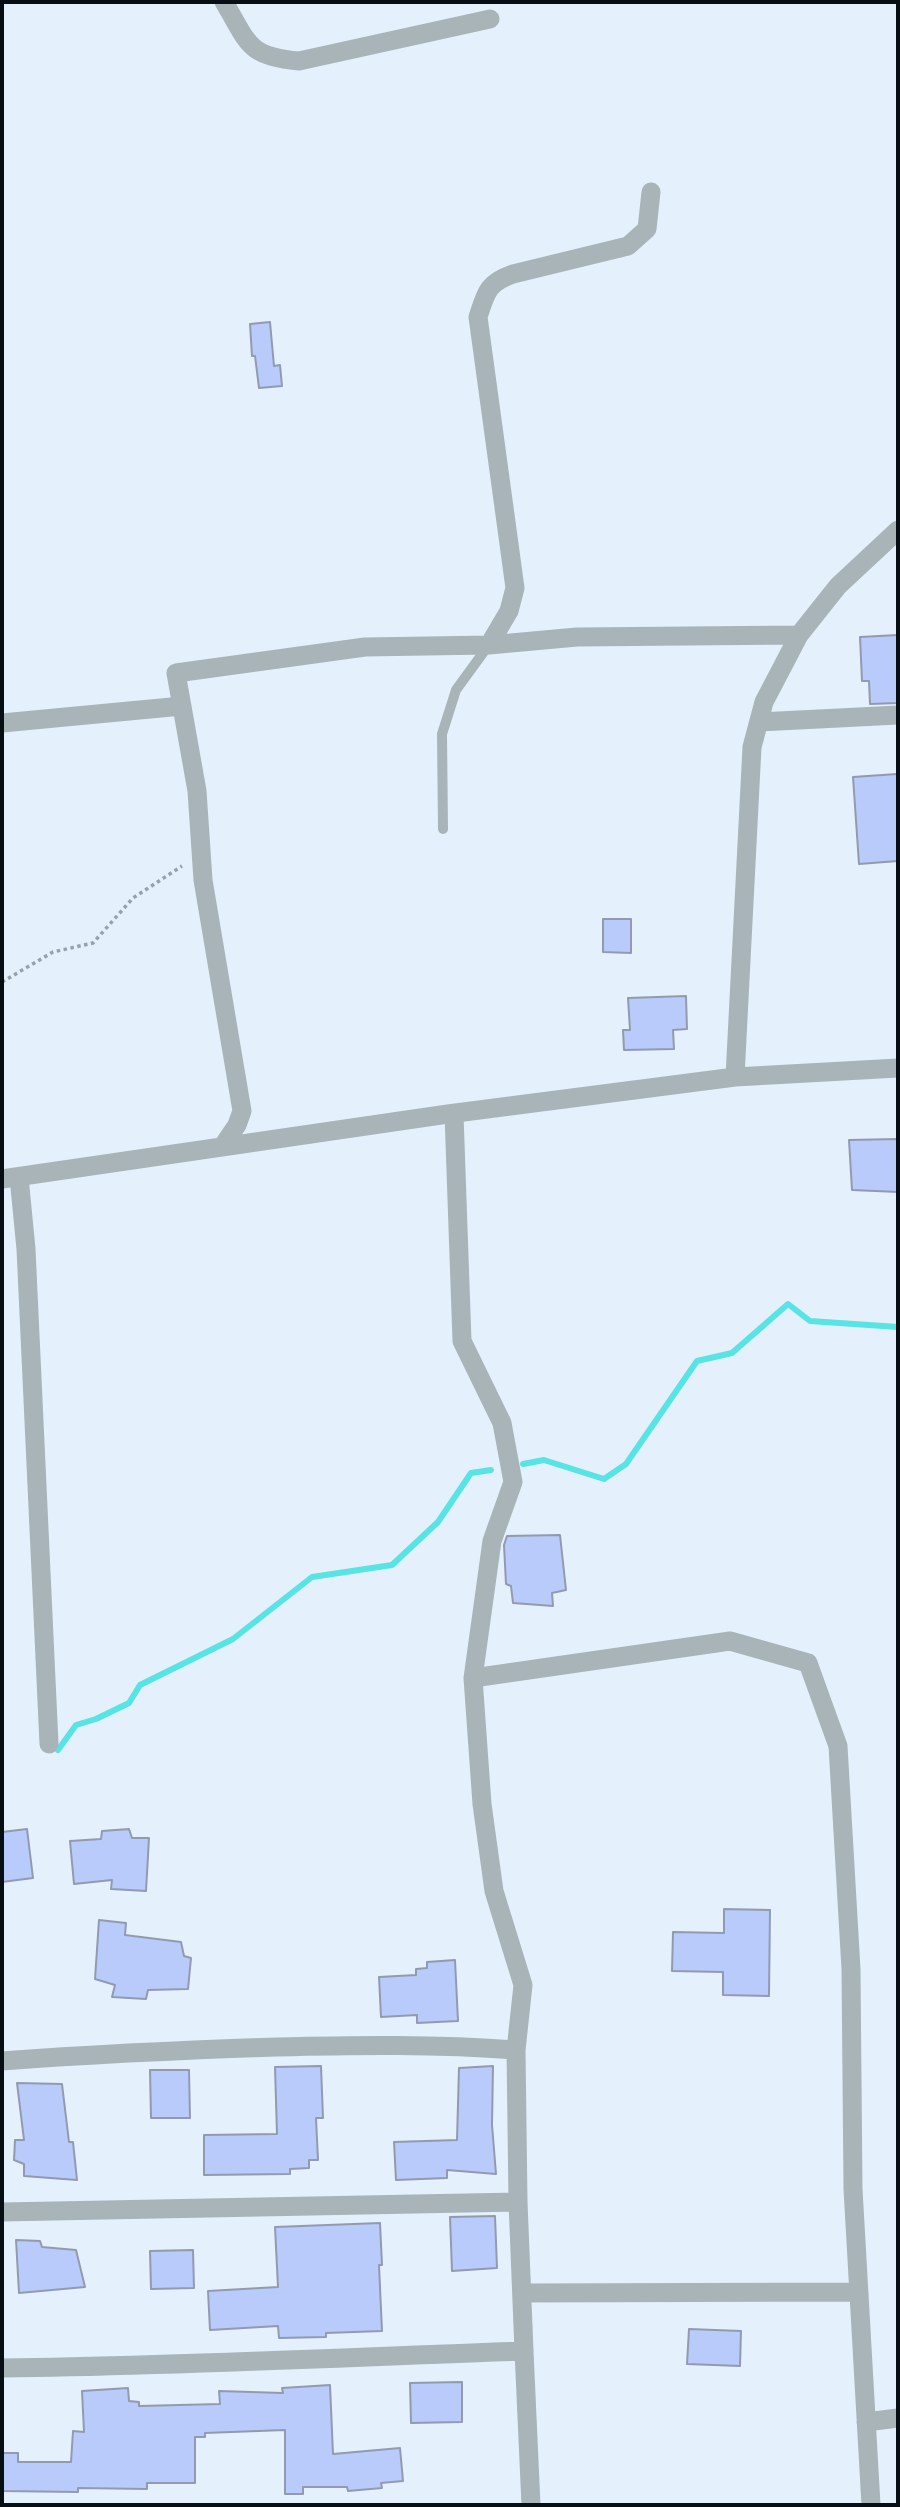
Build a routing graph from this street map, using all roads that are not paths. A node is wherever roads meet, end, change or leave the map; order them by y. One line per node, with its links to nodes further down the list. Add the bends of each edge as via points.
1 (224, 2): 2 (street, via 251,47 272,59 299,61)
2 (490, 19)
3 (651, 192): 6 (street, via 647,229 628,246 513,274 486,289 478,317 515,588 509,611)
4 (898, 530): 5 (street, via 838,586)
5 (799, 635): 6 (street, via 577,636); 9 (street, via 764,702)
6 (489, 645): 7 (street, via 365,647 176,673); 11 (lane, via 456,690 442,734)
7 (182, 706): 10 (street); 15 (street, via 197,792 203,880 242,1111)
8 (898, 715): 9 (street)
9 (759, 722): 13 (street, via 752,747)
10 (2, 723)
11 (443, 829)
12 (898, 1068): 13 (street)
13 (735, 1077): 14 (street)
14 (454, 1114): 15 (street); 17 (street, via 462,1340 502,1423 513,1482 492,1541)
15 (222, 1147): 16 (street)
16 (10, 1178): 18 (street, via 26,1249)
17 (473, 1678): 19 (street, via 494,1891 523,1985); 23 (street, via 730,1641 808,1663 838,1746 852,1969 853,2189)
18 (49, 1744)
19 (516, 2050): 20 (street, via 444,2044 348,2045); 21 (street)
20 (2, 2060)
21 (519, 2202): 22 (street); 24 (street)
22 (2, 2211)
23 (859, 2292): 24 (street); 28 (street)
24 (522, 2293): 25 (street)
25 (524, 2351): 26 (street, via 158,2367); 29 (street)
26 (2, 2368)
27 (898, 2418): 28 (street)
28 (866, 2422): 30 (street)
29 (531, 2505)
30 (871, 2505)

